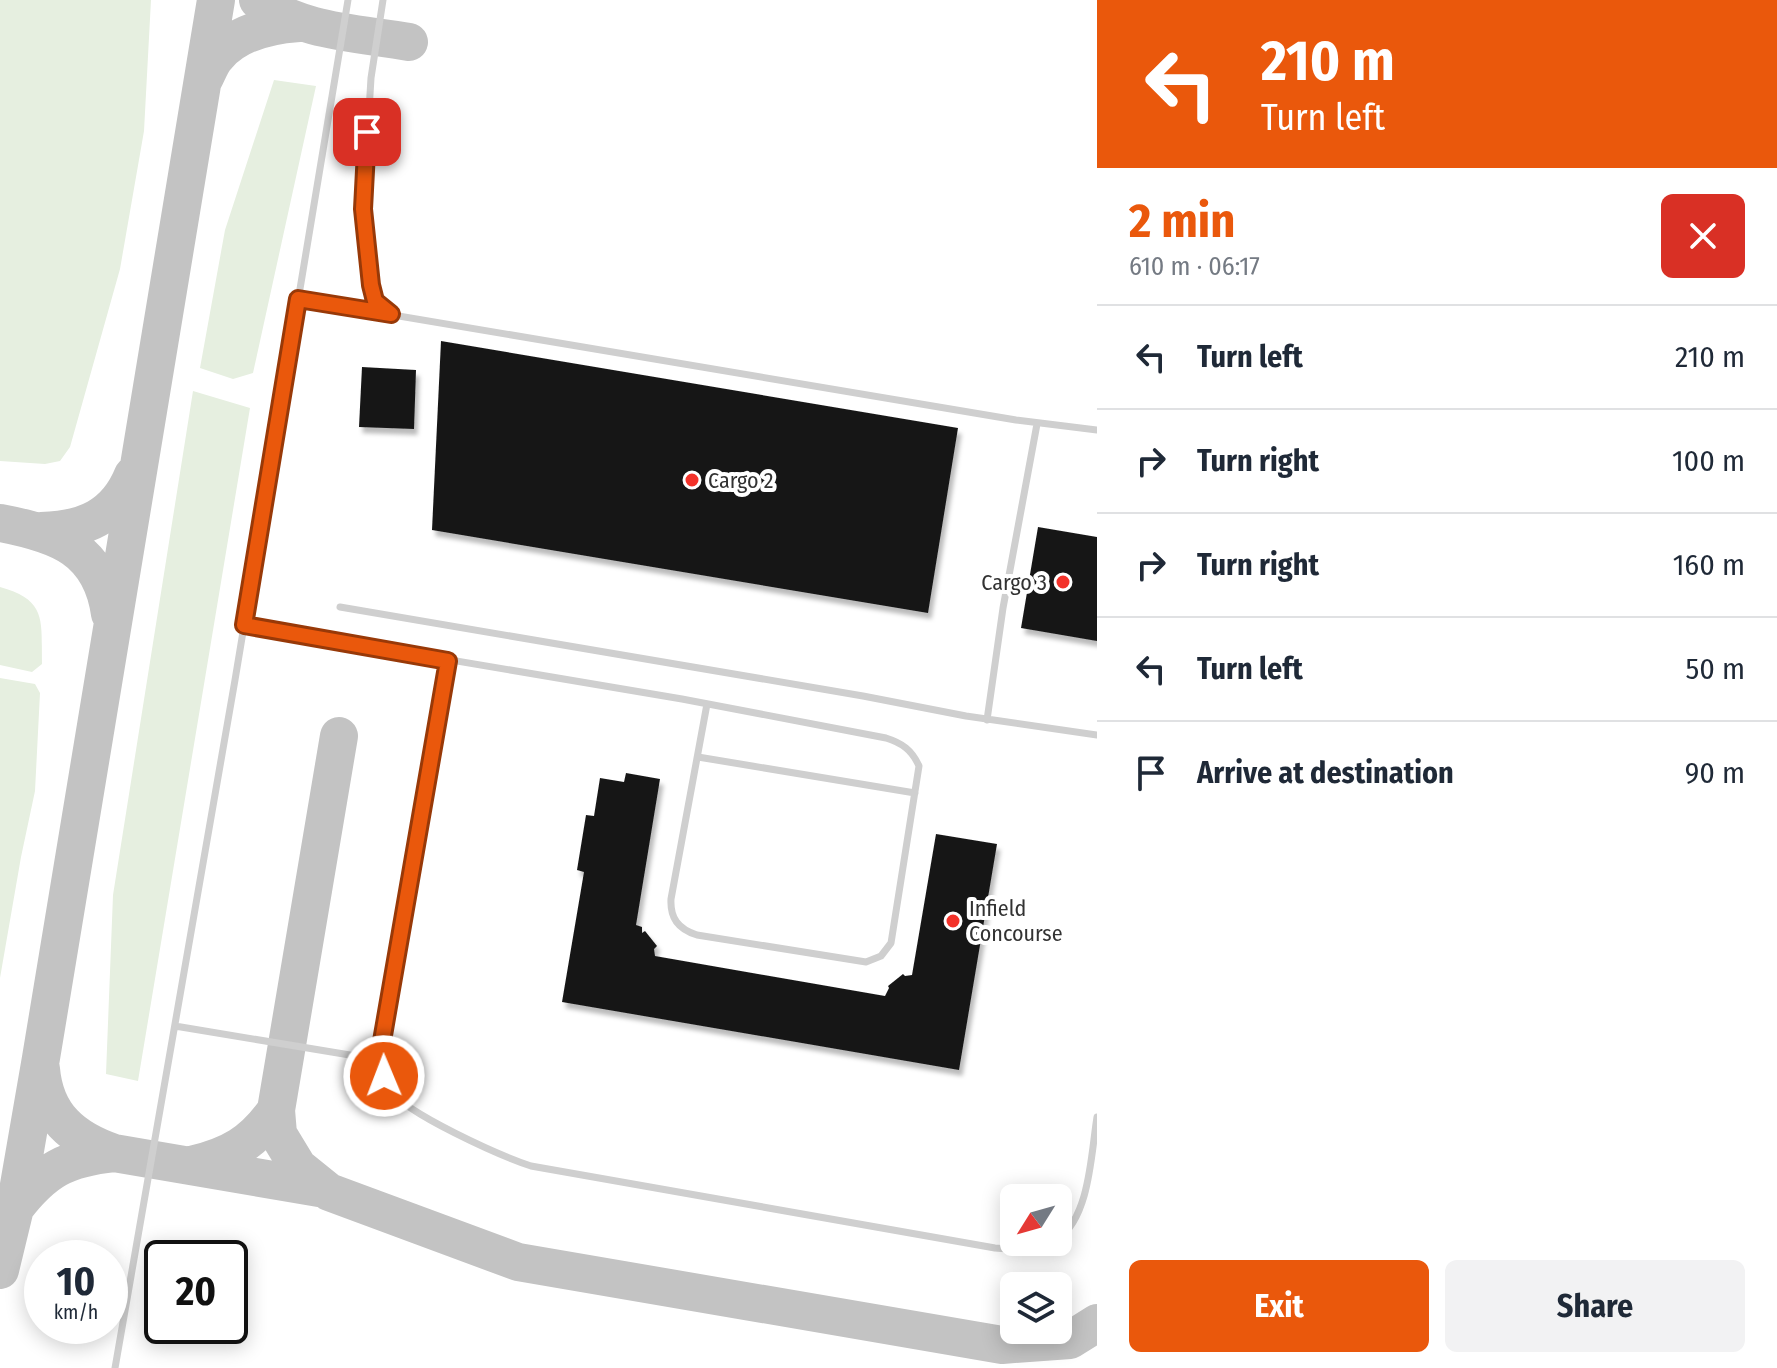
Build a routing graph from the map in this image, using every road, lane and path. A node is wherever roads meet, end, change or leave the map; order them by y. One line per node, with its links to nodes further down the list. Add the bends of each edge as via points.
1 (348, 0): 3 (lane)
2 (383, 0): 4 (lane, via 371,78 363,209 375,301)
3 (298, 299): 4 (lane); 8 (lane)
4 (391, 314): 5 (lane)
5 (1037, 424): 6 (lane); 11 (lane)
6 (1097, 430)
7 (340, 607): 11 (lane)
8 (244, 625): 9 (lane); 15 (lane)
9 (448, 661): 10 (lane); 16 (lane)
10 (707, 704): 13 (lane); 14 (lane, via 897,741 919,766)
11 (987, 720): 12 (lane)
12 (1097, 735)
13 (698, 757): 14 (lane); 14 (lane, via 671,909 679,926 697,935 866,962 881,956 891,943)
14 (915, 793)
15 (175, 1026): 16 (lane); 20 (lane)
16 (380, 1060): 19 (lane, via 397,1099 472,1142 531,1166)
17 (1097, 1117): 18 (lane, via 1082,1202)
18 (1072, 1226)
19 (1000, 1248)
20 (116, 1368)

